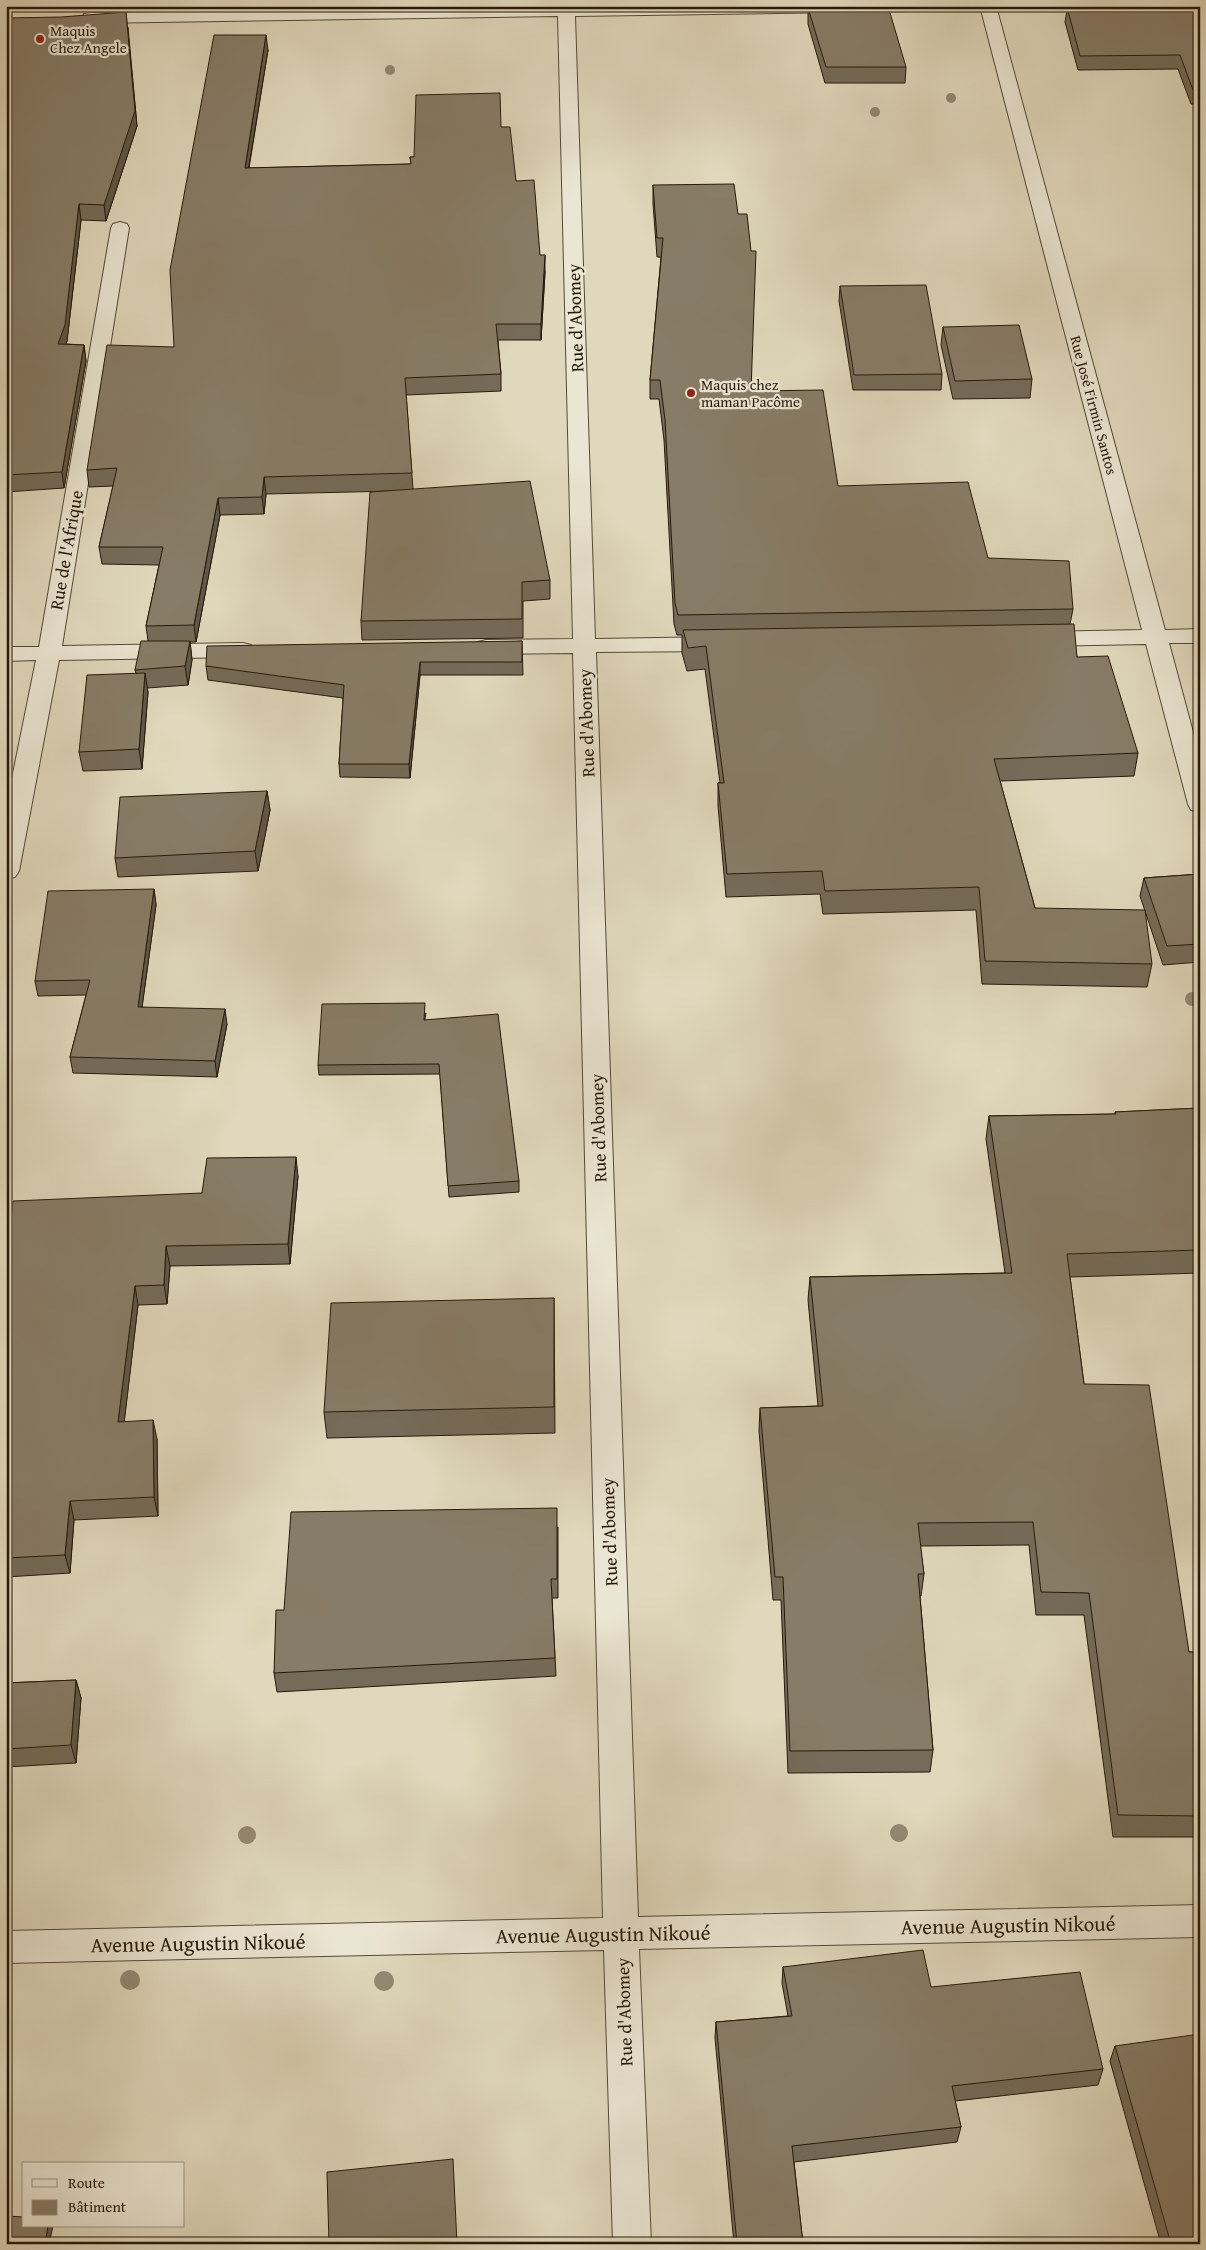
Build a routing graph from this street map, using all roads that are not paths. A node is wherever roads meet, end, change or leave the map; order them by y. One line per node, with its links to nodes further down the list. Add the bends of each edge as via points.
1 (912, 6): 3 (street)
2 (988, 6): 7 (street, Rue José Firmin Santos)
3 (566, 11): 4 (street); 10 (street, Rue d'Abomey)
4 (75, 18)
5 (120, 228): 13 (street, Rue de l'Afrique)
6 (1200, 636): 7 (street)
7 (1156, 637): 8 (street); 15 (street, Rue José Firmin Santos)
8 (1018, 639)
9 (742, 643): 10 (street)
10 (584, 646): 11 (street); 18 (street, Rue d'Abomey)
11 (465, 647)
12 (267, 650): 13 (street)
13 (49, 653): 14 (street); 16 (street, Rue de l'Afrique)
14 (6, 654)
15 (1200, 804)
16 (6, 872)
17 (1200, 1921): 18 (street, Avenue Augustin Nikoué)
18 (621, 1934): 19 (street, Avenue Augustin Nikoué); 20 (street, Rue d'Abomey)
19 (6, 1947)
20 (632, 2244)

